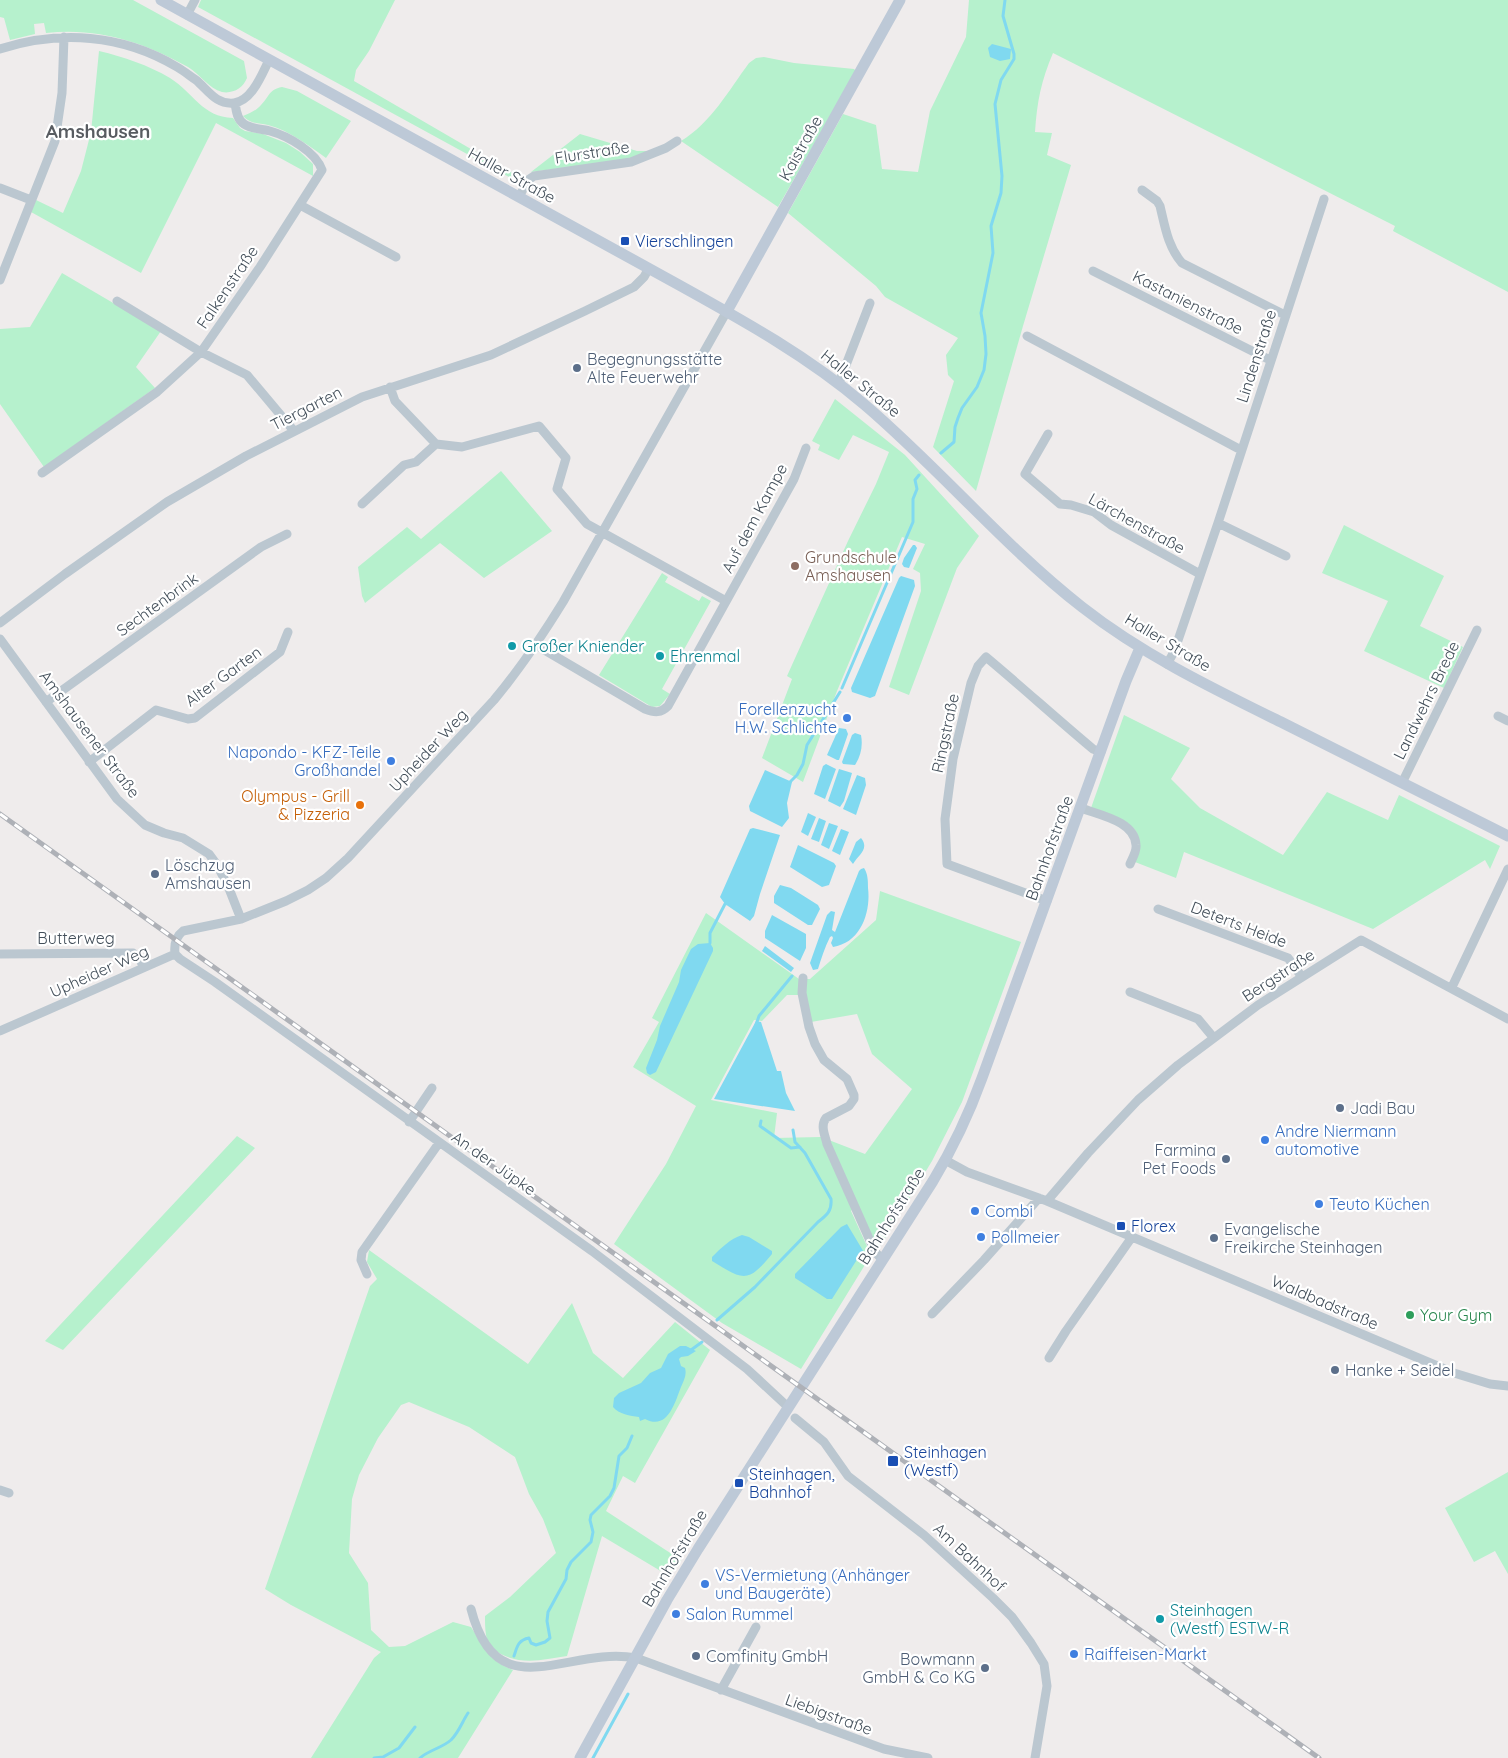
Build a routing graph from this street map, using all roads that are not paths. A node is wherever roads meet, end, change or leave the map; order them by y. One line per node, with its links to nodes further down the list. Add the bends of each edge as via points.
1 (161, 0): 4 (street, Haller Straße)
2 (195, 0): 4 (street)
3 (900, 0): 22 (street, Kaistraße)
4 (187, 15): 7 (street, Haller Straße)
5 (64, 37): 6 (street, via 32,40); 8 (street, via 103,39 143,51 177,67 218,100); 14 (street, via 62,93 55,141)
6 (0, 49)
7 (269, 60): 8 (street, via 244,100); 12 (street, Haller Straße)
8 (235, 103): 15 (street, Falkenstraße, via 243,124 292,141 320,162 322,170)
9 (678, 141): 12 (street, Flurstraße, via 631,162 534,176 528,180)
10 (0, 188): 14 (street)
11 (1142, 190): 23 (street, via 1160,206 1169,245 1182,263)
12 (519, 197): 17 (street, Haller Straße)
13 (1324, 199): 23 (street, Lindenstraße)
14 (31, 200): 19 (street)
15 (300, 205): 16 (street); 25 (street, Falkenstraße)
16 (396, 257)
17 (649, 268): 22 (street, Haller Straße); 28 (street, Tiergarten, via 634,287 491,355)
18 (1093, 271): 26 (street, Kastanienstraße)
19 (0, 280)
20 (117, 301): 25 (street)
21 (870, 302): 27 (street)
22 (727, 311): 27 (street, Haller Straße); 37 (street, Upheider Weg)
23 (1285, 315): 26 (street, Lindenstraße)
24 (1027, 336): 33 (street)
25 (201, 352): 29 (street, via 247,375); 34 (street, Falkenstraße, via 157,392)
26 (1270, 360): 33 (street, Lindenstraße)
27 (839, 383): 47 (street, Haller Straße, via 890,426 1032,565)
28 (390, 388): 29 (street, Tiergarten, via 362,397); 31 (street, via 395,401)
29 (294, 431): 42 (street, Tiergarten, via 167,502)
30 (1048, 434): 40 (street, Lärchenstraße, via 1025,474 1060,504 1094,512 1111,525)
31 (436, 444): 35 (street, via 416,462 404,465); 37 (street, via 462,447 539,426 566,458 558,489 587,524)
32 (806, 448): 41 (street, Auf dem Kampe, via 794,479)
33 (1241, 450): 36 (street, Lindenstraße)
34 (42, 473)
35 (362, 504)
36 (1218, 523): 39 (street); 40 (street, Lindenstraße)
37 (602, 533): 41 (street); 46 (street, Upheider Weg)
38 (287, 534): 49 (street, Sechtenbrink, via 262,547)
39 (1286, 556)
40 (1200, 574): 48 (street, Lindenstraße)
41 (726, 602): 46 (street, Auf dem Kampe, via 668,706 658,712 645,709)
42 (0, 623)
43 (1477, 630): 54 (street, Landwehrs Brede)
44 (288, 632): 53 (street, Alter Garten, via 280,652 195,718 156,710)
45 (0, 639): 49 (street, Amshausener Straße)
46 (536, 645): 61 (street, Upheider Weg, via 494,700 348,858 308,890)
47 (1140, 648): 48 (street, Haller Straße); 52 (street, Bahnhofstraße)
48 (1167, 664): 54 (street, Haller Straße)
49 (46, 702): 53 (street, Amshausener Straße)
50 (1498, 716): 51 (street)
51 (1508, 721)
52 (1101, 752): 55 (street, Bahnhofstraße); 59 (street, Ringstraße, via 1093,750 986,657 978,666 953,759 945,819 947,864)
53 (89, 762): 61 (street, Amshausener Straße, via 117,799 145,825 183,838 209,854 228,886)
54 (1402, 783): 56 (street, Haller Straße)
55 (1081, 808): 57 (street, via 1123,824 1131,831 1136,846); 59 (street, Bahnhofstraße)
56 (1508, 836)
57 (1130, 864)
58 (1508, 869): 67 (street)
59 (1046, 901): 75 (street, Bahnhofstraße, via 970,1111)
60 (1158, 909): 65 (street, Deterts Heide, via 1288,958)
61 (241, 920): 63 (street, Upheider Weg, via 183,931 176,940)
62 (0, 954): 64 (street, Butterweg, via 134,953)
63 (175, 954): 64 (street, Upheider Weg); 73 (street, An der Jüpke)
64 (144, 968): 70 (street, Upheider Weg)
65 (1302, 977): 67 (street, Bergstraße, via 1361,940); 71 (street, Bergstraße)
66 (803, 978): 78 (street, via 802,993 815,1044 824,1060 847,1079 854,1095 849,1106 826,1118 823,1130 874,1252)
67 (1452, 987): 69 (street)
68 (1130, 992): 71 (street, via 1198,1019)
69 (1508, 1019)
70 (0, 1031)
71 (1213, 1037): 76 (street, Bergstraße, via 1138,1100)
72 (432, 1088): 73 (street)
73 (410, 1122): 74 (street, An der Jüpke)
74 (439, 1142): 79 (street, via 362,1252); 83 (street, An der Jüpke, via 700,1333 747,1369)
75 (945, 1160): 76 (street, Waldbadstraße, via 967,1172); 78 (street, Bahnhofstraße)
76 (1043, 1200): 77 (street, Waldbadstraße); 80 (street, Bergstraße)
77 (1132, 1237): 81 (street); 82 (street, Waldbadstraße, via 1454,1373)
78 (883, 1260): 83 (street, Bahnhofstraße)
79 (367, 1274)
80 (932, 1314)
81 (1050, 1358)
82 (1508, 1386)
83 (788, 1407): 87 (street, Bahnhofstraße, via 672,1592)
84 (795, 1418): 91 (street, Am Bahnhof, via 824,1442 848,1476 924,1535 993,1598 1031,1643 1044,1664 1047,1686)
85 (472, 1608): 87 (street, via 475,1624 489,1651 504,1662 534,1667 608,1656)
86 (756, 1627): 88 (street)
87 (636, 1658): 88 (street, Liebigstraße); 89 (street, Bahnhofstraße)
88 (721, 1690): 90 (street, Liebigstraße, via 884,1750)
89 (580, 1758)
90 (928, 1758)
91 (1035, 1758)

